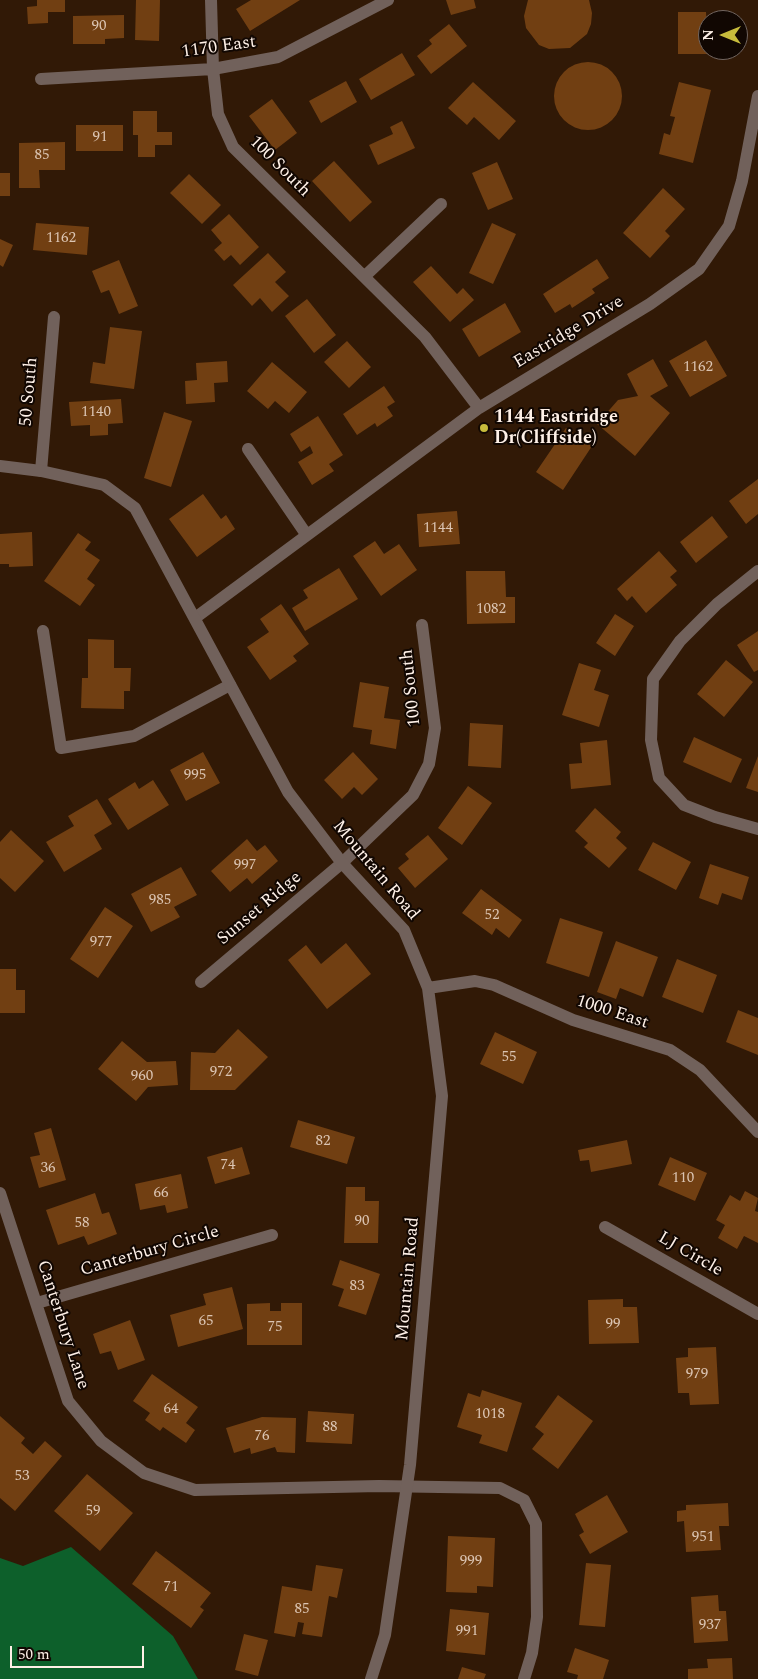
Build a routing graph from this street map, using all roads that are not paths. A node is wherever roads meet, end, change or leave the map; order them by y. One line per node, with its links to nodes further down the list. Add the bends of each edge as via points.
1 (211, 0): 3 (street, 100 South)
2 (388, 0): 3 (street, 1170 East, via 278,57)
3 (213, 69): 4 (street, 1170 East); 7 (street, 100 South, via 218,114 233,147)
4 (41, 79)
5 (758, 96): 9 (street, Eastridge Drive, via 742,181 729,226 699,269 650,304)
6 (441, 204): 7 (street)
7 (365, 276): 9 (street, 100 South, via 425,337)
8 (54, 317): 12 (street, 50 South)
9 (479, 408): 13 (street, Eastridge Drive)
10 (248, 449): 13 (street)
11 (0, 466): 12 (street, Mountain Road)
12 (41, 471): 15 (street, Mountain Road, via 104,485 135,508)
13 (306, 534): 15 (street, Eastridge Drive)
14 (758, 571): 19 (street, via 717,604 680,641 653,679 651,740 659,778 684,805)
15 (195, 618): 18 (street, Mountain Road)
16 (422, 625): 20 (street, 100 South, via 435,728 429,764 413,795)
17 (43, 631): 18 (street, via 61,748 134,736)
18 (230, 685): 20 (street, Mountain Road, via 288,792)
19 (758, 829)
20 (342, 863): 21 (street, Sunset Ridge); 22 (street, Mountain Road, via 404,930)
21 (201, 982)
22 (428, 988): 23 (street, 1000 East, via 475,981 494,985 573,1020 670,1050 700,1070); 29 (street, Mountain Road, via 442,1096)
23 (758, 1131)
24 (0, 1193): 27 (street, Canterbury Lane)
25 (605, 1227): 28 (street, LJ Circle)
26 (272, 1235): 27 (street, Canterbury Circle)
27 (37, 1303): 29 (street, Canterbury Lane, via 68,1401 101,1441 144,1473 195,1490)
28 (758, 1314)
29 (407, 1487): 30 (street, Mountain Road, via 385,1634); 31 (street, Canterbury Lane, via 500,1488 524,1500 536,1524 537,1617)
30 (371, 1679)
31 (524, 1679)

